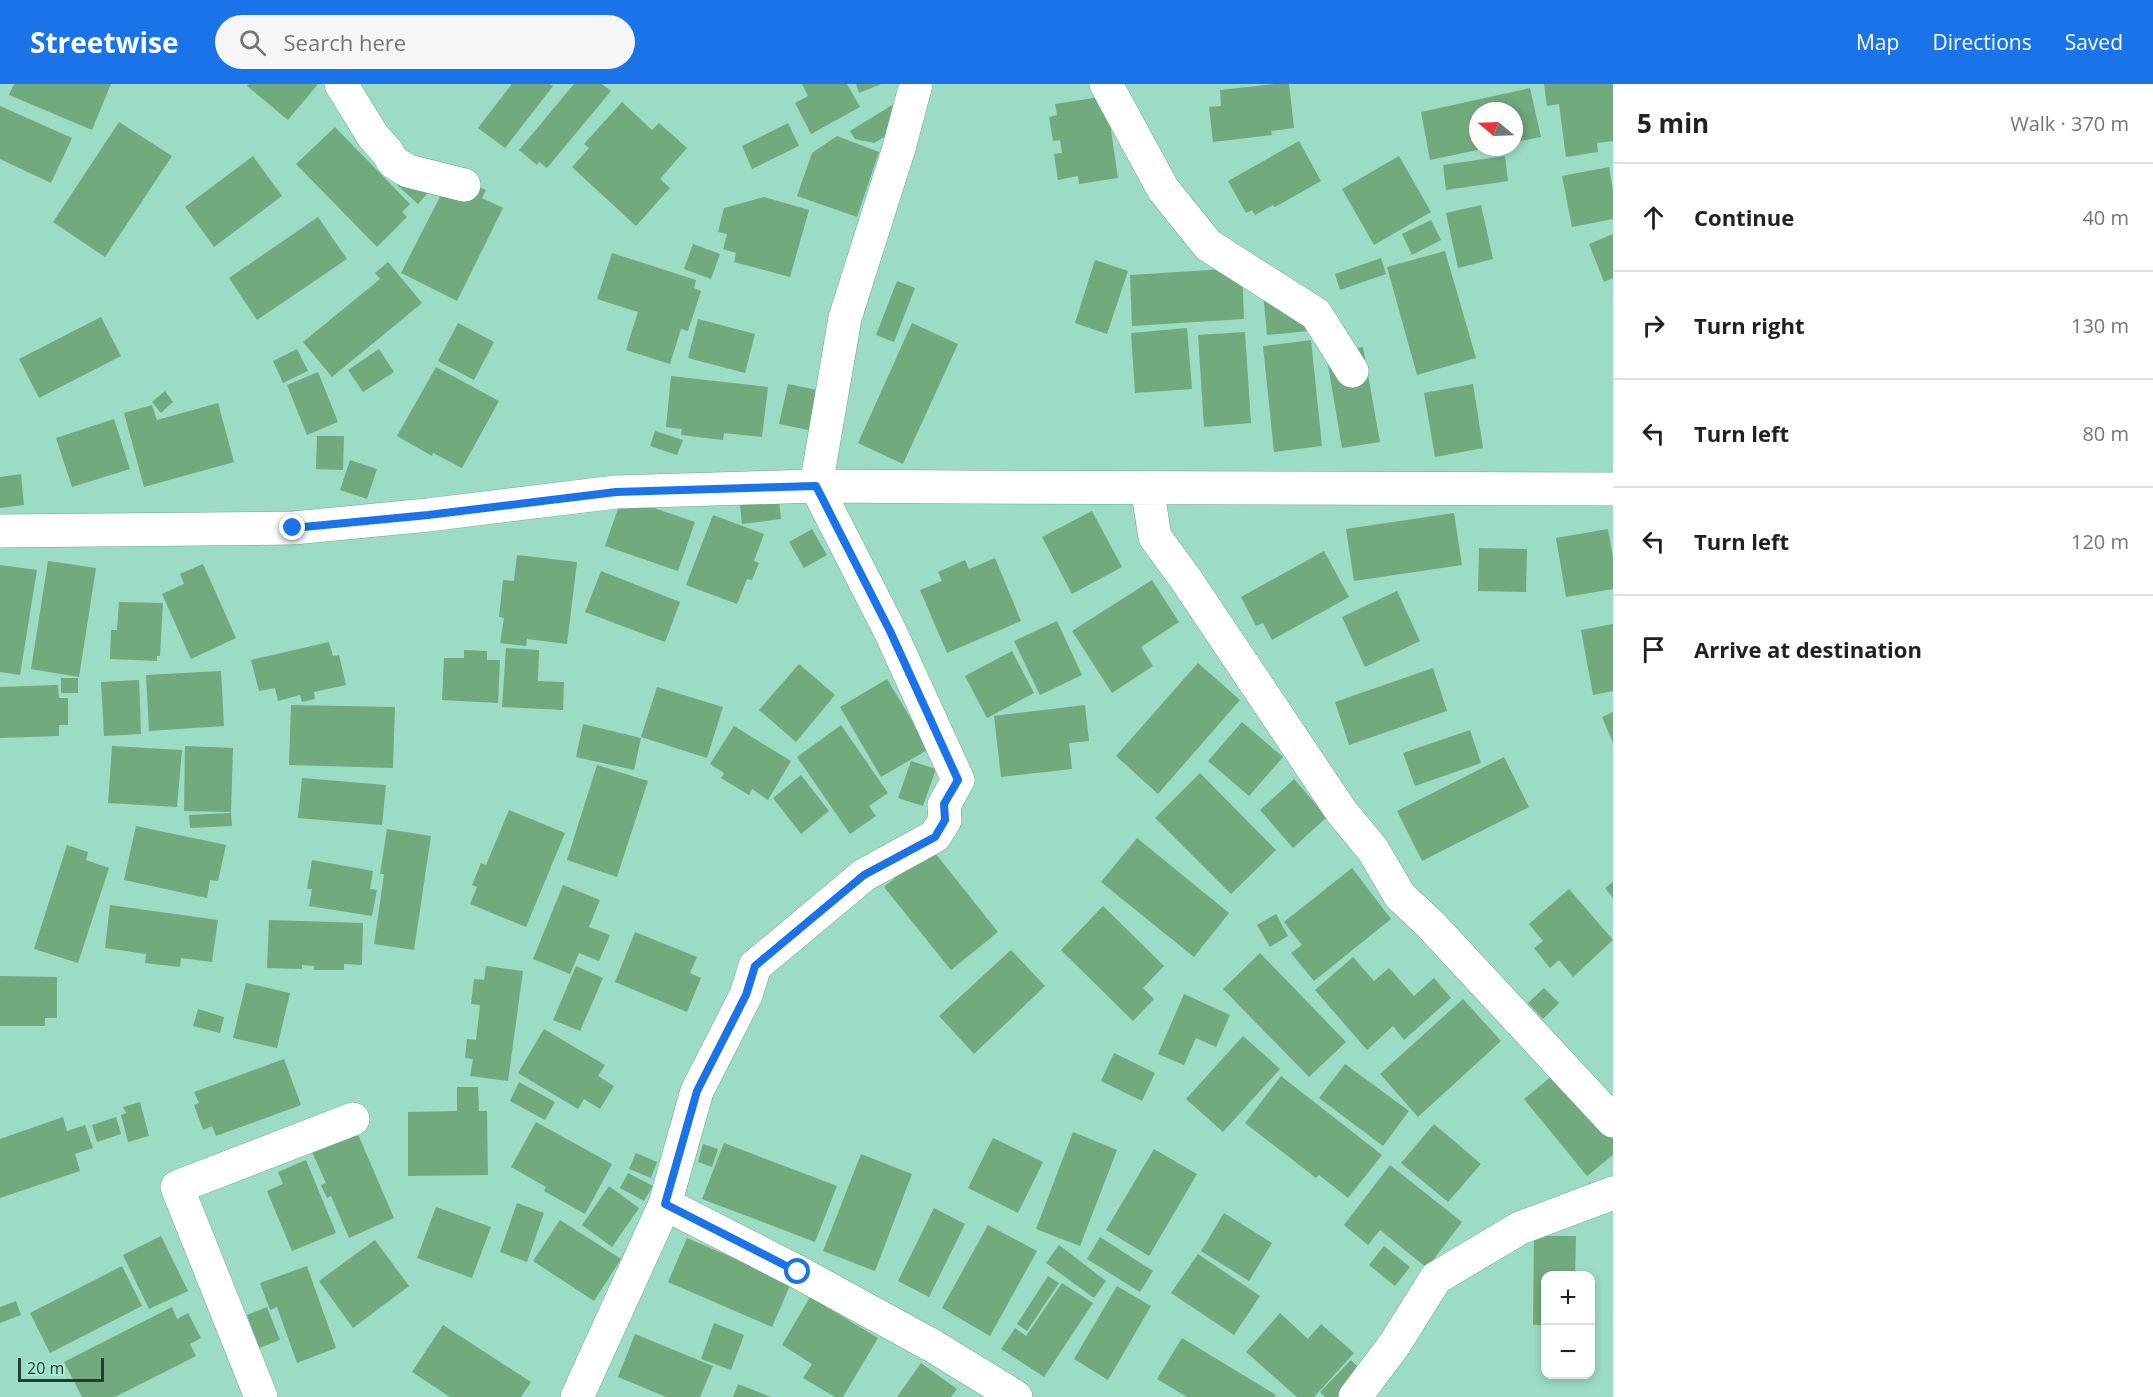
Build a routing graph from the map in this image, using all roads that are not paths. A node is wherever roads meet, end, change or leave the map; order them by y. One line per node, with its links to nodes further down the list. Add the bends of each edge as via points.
1 (341, 84): 4 (street, via 393,162 408,171)
2 (916, 84): 6 (street, via 845,318)
3 (1106, 84): 5 (street, via 1163,189 1208,245 1316,314)
4 (464, 185)
5 (1352, 371)
6 (816, 486): 7 (street); 9 (street, via 616,492 293,528); 13 (street, via 890,631 958,780 944,804 945,820 935,837 864,875 755,966 746,995 697,1091)
7 (1147, 487): 8 (street); 11 (street, via 1155,537 1341,811 1374,850 1400,896)
8 (1613, 489)
9 (0, 531)
10 (353, 1119): 14 (street, via 177,1187)
11 (1613, 1120)
12 (1613, 1193): 17 (street, via 1520,1228 1436,1278)
13 (665, 1204): 15 (street); 16 (street, via 912,1334)
14 (261, 1397)
15 (577, 1397)
16 (1016, 1397)
17 (1355, 1397)

